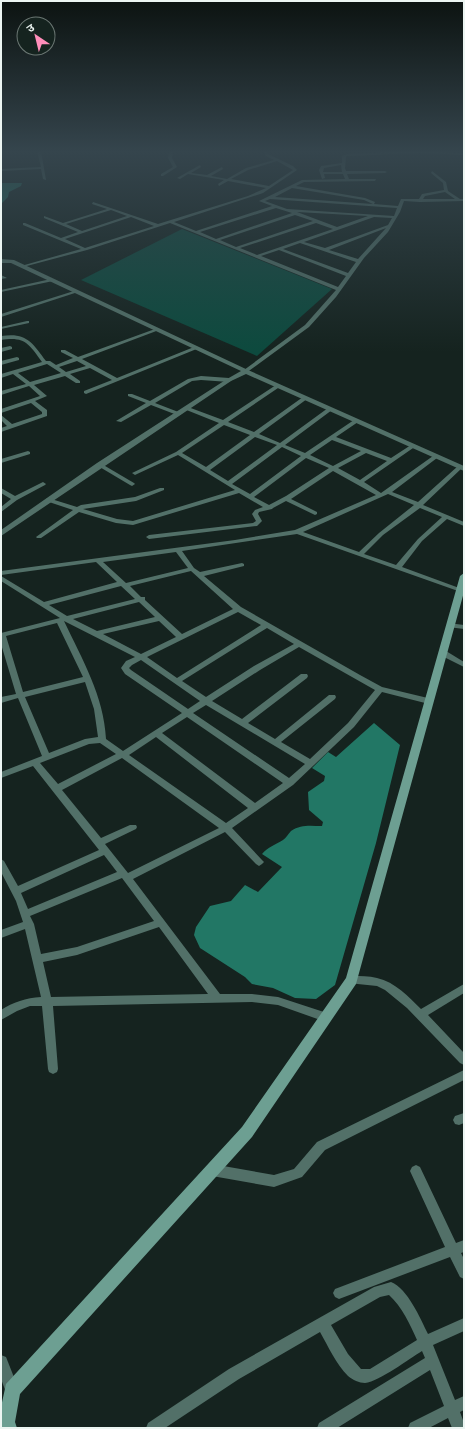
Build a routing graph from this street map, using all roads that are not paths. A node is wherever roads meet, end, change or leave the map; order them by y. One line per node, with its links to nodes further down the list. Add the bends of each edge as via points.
1 (47, 218): 15 (street)
2 (84, 218): 15 (street)
3 (126, 218): 19 (street)
4 (136, 218): 16 (street)
5 (184, 218): 13 (street)
6 (241, 218): 20 (street)
7 (283, 218): 22 (street)
8 (309, 218): 12 (street)
9 (368, 218): 18 (street)
10 (392, 218): 11 (street)
11 (395, 218): 17 (street)
12 (317, 221): 18 (street); 24 (street)
13 (170, 222): 16 (street); 20 (street)
14 (24, 224): 21 (street)
15 (64, 224): 19 (street)
16 (159, 226): 25 (street)
17 (389, 226): 27 (street); 30 (street)
18 (338, 229): 23 (street)
19 (81, 232): 21 (street)
20 (196, 232): 22 (street)
21 (61, 238): 25 (street)
22 (216, 240): 24 (street)
23 (301, 242): 26 (street); 27 (street)
24 (237, 248): 28 (street)
25 (85, 249): 31 (street)
26 (280, 249): 28 (street); 32 (street)
27 (325, 250): 30 (street)
28 (258, 256): 34 (street)
29 (1, 261): 31 (street, via 12,261)
30 (359, 261): 32 (street)
31 (23, 266): 33 (street)
32 (349, 275): 34 (street)
33 (51, 280): 35 (street); 36 (street)
34 (339, 289): 54 (street, via 307,326)
35 (1, 291)
36 (76, 292): 37 (street); 41 (street)
37 (1, 316)
38 (1, 321): 40 (street)
39 (27, 322): 40 (street)
40 (3, 327): 42 (street)
41 (157, 330): 45 (street); 49 (street)
42 (14, 336): 43 (street); 50 (street, via 30,342)
43 (1, 338)
44 (10, 348): 46 (street)
45 (196, 348): 54 (street); 58 (street)
46 (1, 350)
47 (63, 351): 49 (street)
48 (17, 359): 51 (street)
49 (78, 359): 52 (street); 53 (street)
50 (45, 362): 52 (street); 55 (street)
51 (1, 363)
52 (56, 366): 56 (street)
53 (91, 366): 56 (street); 58 (street)
54 (246, 371): 59 (street); 62 (street)
55 (14, 372): 57 (street); 61 (street)
56 (67, 374): 60 (street); 61 (street)
57 (1, 376)
58 (115, 379): 63 (street)
59 (229, 380): 68 (street, via 190,380); 69 (street)
60 (78, 382)
61 (30, 384): 64 (street); 67 (street, via 44,396)
62 (278, 386): 66 (street); 76 (street)
63 (86, 392)
64 (1, 393)
65 (130, 395): 68 (street)
66 (305, 398): 70 (street); 79 (street)
67 (32, 401): 71 (street); 77 (street, via 45,411 45,415)
68 (150, 403): 72 (street); 74 (street)
69 (186, 408): 72 (street); 76 (street)
70 (330, 409): 75 (street); 81 (street)
71 (1, 411)
72 (179, 414): 90 (street)
73 (1, 418): 77 (street)
74 (119, 421)
75 (356, 421): 80 (street); 82 (street)
76 (224, 423): 79 (street); 85 (street)
77 (12, 427): 78 (street)
78 (1, 430)
79 (254, 435): 81 (street); 92 (street)
80 (332, 438): 83 (street); 86 (street)
81 (279, 445): 86 (street); 98 (street)
82 (413, 446): 87 (street); 89 (street)
83 (365, 451): 89 (street); 93 (street)
84 (28, 453): 88 (street)
85 (178, 454): 92 (street); 94 (street)
86 (305, 456): 93 (street); 103 (street)
87 (435, 457): 91 (street); 102 (street)
88 (1, 461)
89 (392, 461): 95 (street)
90 (100, 466): 97 (street); 105 (street)
91 (462, 468): 107 (street)
92 (207, 469): 98 (street)
93 (332, 469): 95 (street); 106 (street)
94 (135, 473)
95 (360, 482): 102 (street)
96 (44, 484): 104 (street)
97 (132, 484)
98 (228, 484): 101 (street)
99 (162, 489): 109 (street, via 136,499 87,505)
100 (1, 490): 104 (street)
101 (239, 491): 103 (street); 109 (street, via 133,523 116,521)
102 (384, 493): 107 (street); 114 (street)
103 (250, 497): 108 (street)
104 (15, 499): 110 (street)
105 (48, 500): 109 (street); 115 (street)
106 (288, 500): 108 (street); 111 (street)
107 (419, 505): 112 (street); 119 (street)
108 (270, 508): 117 (street, via 255,513 259,522 251,526)
109 (77, 509): 116 (street)
110 (1, 510)
111 (314, 513)
112 (446, 517): 113 (street); 122 (street, via 420,540)
113 (464, 524)
114 (297, 532): 118 (street); 119 (street)
115 (1, 534)
116 (39, 537)
117 (149, 537)
118 (178, 550): 120 (street); 123 (street)
119 (360, 554): 122 (street)
120 (98, 560): 124 (street); 126 (street)
121 (242, 565): 123 (street)
122 (398, 567): 127 (street)
123 (195, 572): 126 (street); 130 (street)
124 (1, 573)
125 (1, 578): 129 (street)
126 (124, 584): 128 (street); 129 (street)
127 (462, 585): 133 (main road)
128 (142, 599): 131 (street); 132 (street)
129 (42, 604): 132 (street)
130 (238, 609): 134 (street); 138 (street)
131 (161, 618): 136 (street); 138 (street)
132 (63, 620): 136 (street); 137 (street); 144 (street)
133 (450, 624): 135 (street); 140 (main road)
134 (267, 625): 139 (street); 145 (street)
135 (464, 627)
136 (95, 634): 141 (street)
137 (2, 635): 147 (street)
138 (181, 637): 141 (street)
139 (299, 644): 146 (street); 150 (street)
140 (443, 653): 142 (street); 151 (main road)
141 (141, 657): 145 (street); 152 (street, via 126,666 126,670)
142 (464, 665)
143 (304, 676): 153 (street)
144 (87, 679): 147 (street); 155 (street, via 102,723)
145 (177, 681): 150 (street)
146 (380, 689): 151 (street); 160 (street, via 351,725)
147 (21, 696): 149 (street); 158 (street)
148 (332, 697): 156 (street)
149 (1, 700)
150 (206, 701): 152 (street); 153 (street)
151 (429, 701): 178 (main road)
152 (187, 714): 154 (street); 162 (street)
153 (242, 723): 156 (street)
154 (156, 733): 157 (street); 164 (street)
155 (102, 740): 157 (street); 158 (street, via 88,742)
156 (275, 743): 160 (street)
157 (122, 755): 163 (street); 166 (street)
158 (47, 757): 159 (street)
159 (35, 762): 161 (street); 163 (street)
160 (311, 764): 162 (street)
161 (1, 775)
162 (290, 783): 164 (street)
163 (56, 789): 167 (street)
164 (255, 808): 166 (street)
165 (133, 827): 167 (street)
166 (226, 828): 169 (street); 171 (street)
167 (99, 843): 168 (street)
168 (105, 851): 171 (street); 172 (street)
169 (259, 862)
170 (2, 868): 172 (street)
171 (125, 876): 173 (street); 174 (street)
172 (16, 891): 173 (street)
173 (26, 914): 175 (street)
174 (160, 923): 177 (street, via 77,951); 180 (street)
175 (29, 924): 176 (street); 177 (street)
176 (1, 934)
177 (37, 959): 181 (street)
178 (352, 980): 182 (street, via 380,983); 184 (main road)
179 (464, 988): 182 (street)
180 (217, 998): 181 (street); 184 (street, via 278,1001)
181 (47, 1002): 183 (street, via 30,1002); 186 (street)
182 (420, 1015): 185 (street)
183 (1, 1016)
184 (326, 1017): 188 (main road, via 247,1132)
185 (464, 1060)
186 (53, 1069)
187 (464, 1075): 188 (street, via 321,1146 298,1173 274,1181)
188 (212, 1170): 198 (main road)
189 (416, 1171): 190 (street)
190 (458, 1248): 191 (street); 192 (street)
191 (464, 1273)
192 (339, 1293)
193 (322, 1323): 195 (street, via 345,1361 357,1375 365,1377); 195 (street, via 378,1292 391,1288 404,1299); 202 (street, via 234,1374)
194 (464, 1324): 195 (street)
195 (425, 1342): 196 (street)
196 (432, 1361): 200 (street); 203 (street)
197 (1, 1362): 198 (street)
198 (12, 1390): 201 (main road)
199 (464, 1403): 200 (street)
200 (451, 1409): 204 (street); 205 (street)
201 (8, 1428)
202 (153, 1428)
203 (324, 1428)
204 (415, 1428)
205 (459, 1428)

